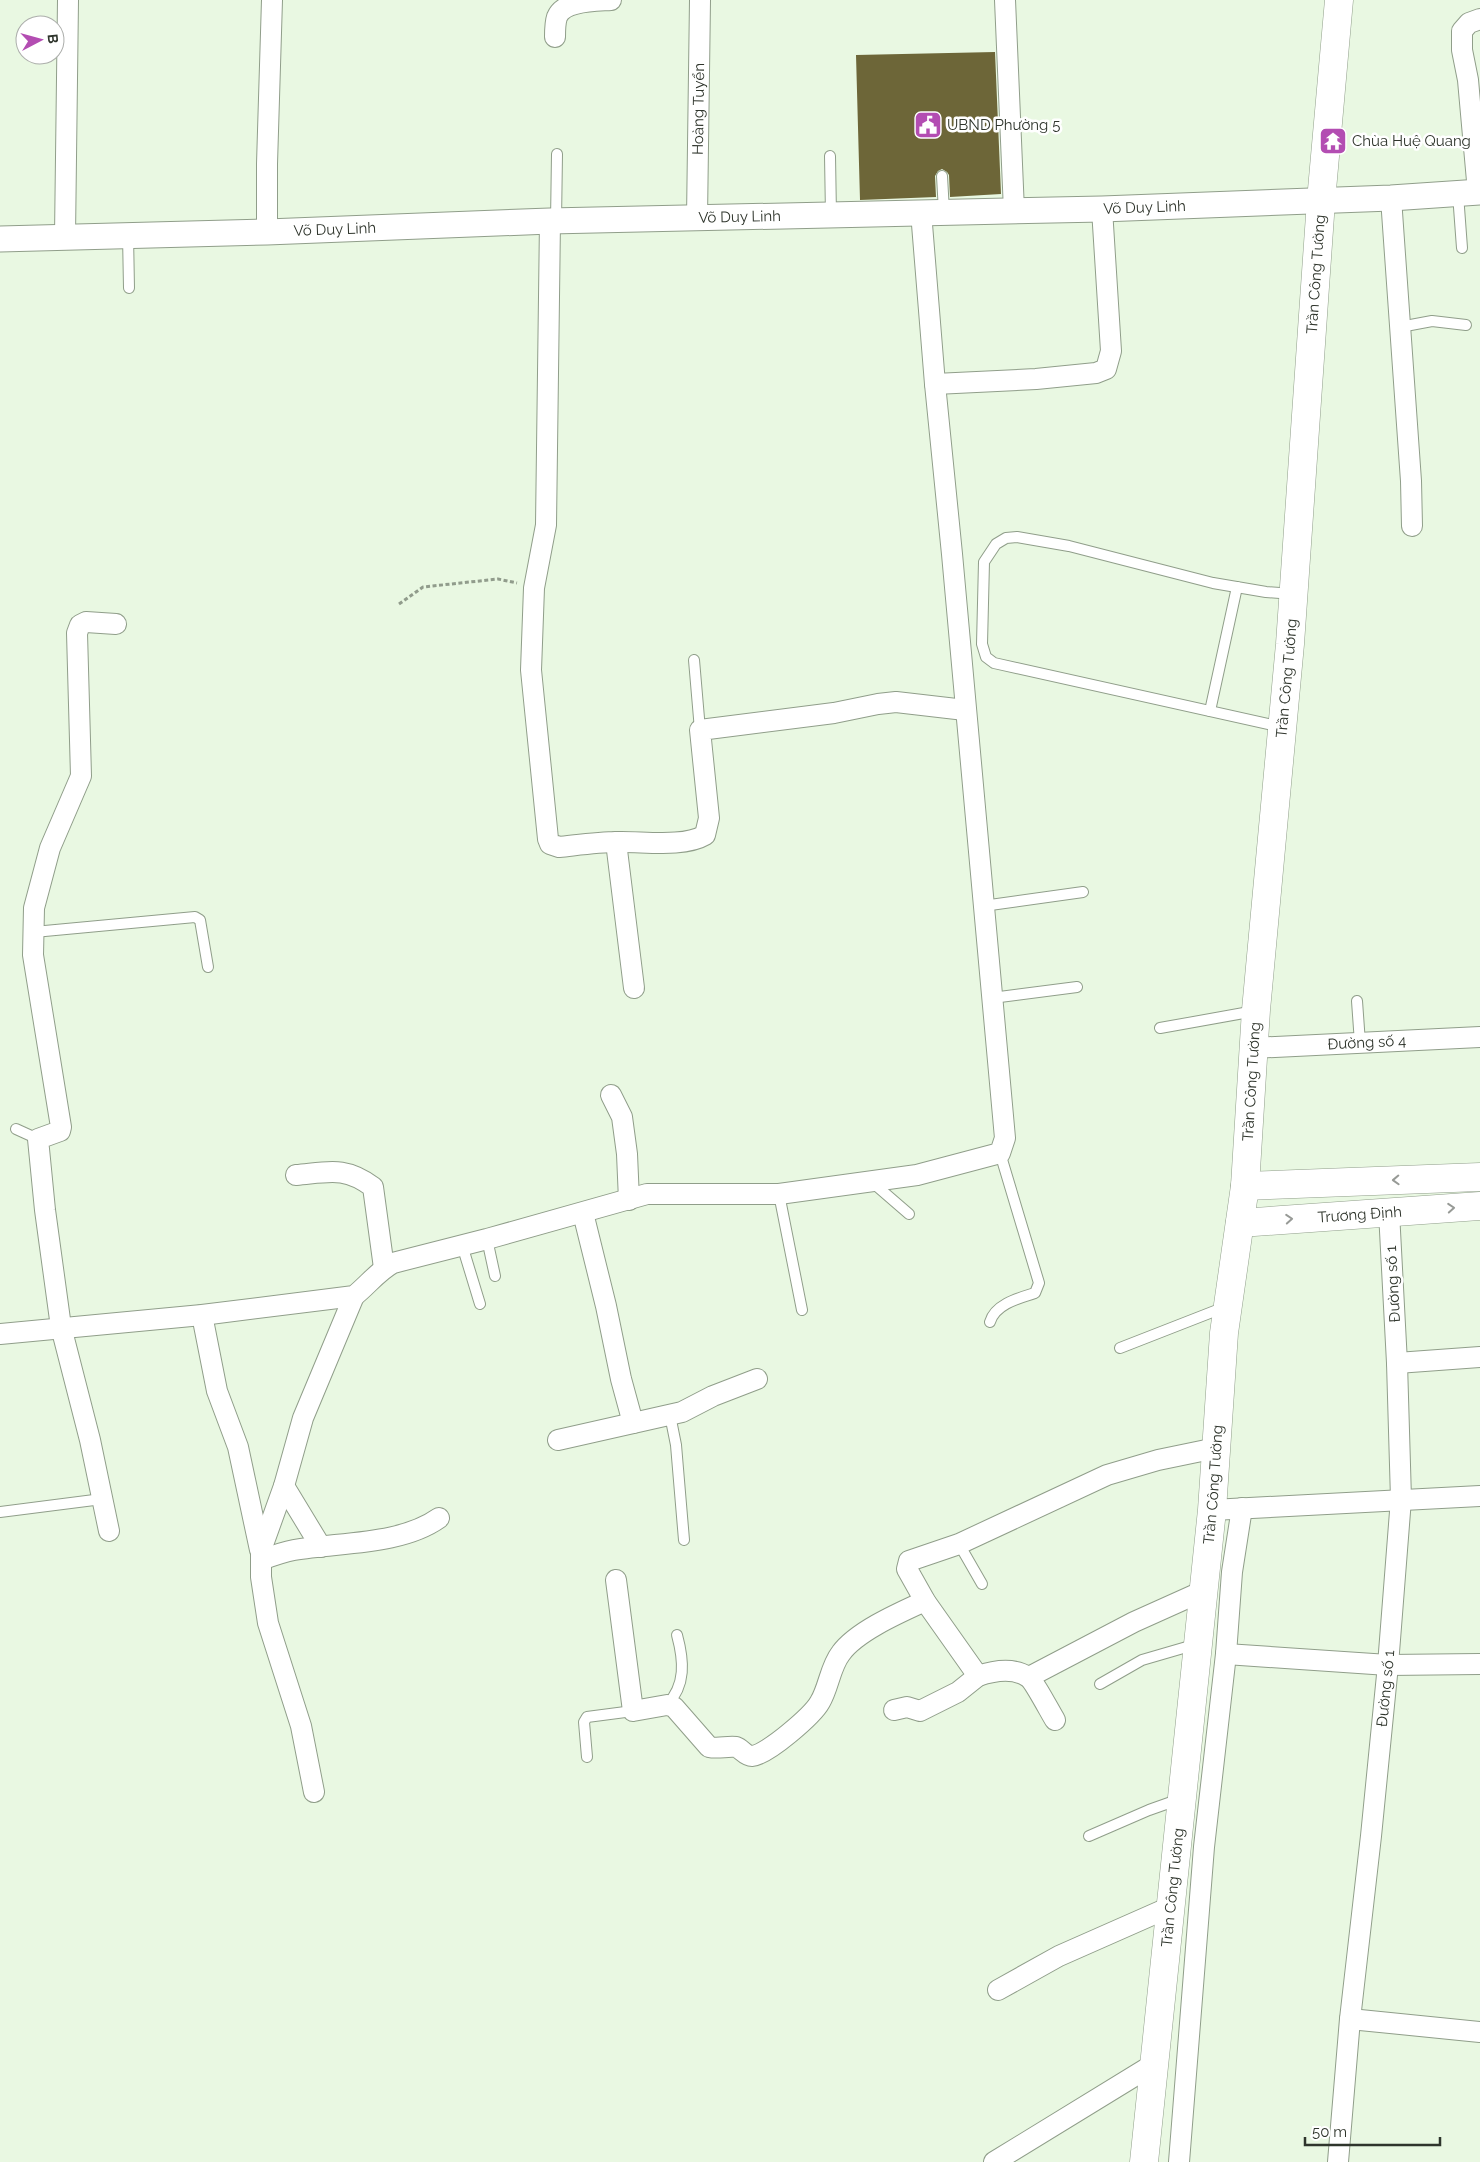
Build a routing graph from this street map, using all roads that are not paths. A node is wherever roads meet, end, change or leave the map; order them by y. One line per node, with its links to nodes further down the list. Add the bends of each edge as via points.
1 (68, 0): 23 (street)
2 (272, 0): 21 (street)
3 (612, 0): 8 (street, via 576,2 562,9 557,17)
4 (700, 0): 19 (street, Hoàng Tuyển)
5 (1005, 0): 16 (street)
6 (1339, 0): 14 (main road, Trần Công Tường)
7 (1480, 20): 12 (street, via 1469,23 1462,31 1468,80)
8 (555, 37)
9 (557, 154): 20 (lane)
10 (830, 156): 18 (lane)
11 (942, 176): 17 (lane)
12 (1472, 192): 13 (street, Võ Duy Linh); 25 (lane)
13 (1391, 198): 14 (street, Võ Duy Linh); 28 (street)
14 (1321, 201): 15 (street, Võ Duy Linh); 32 (main road, Trần Công Tường)
15 (1102, 209): 16 (street, Võ Duy Linh); 29 (street, via 1111,351 1106,369 1096,373 1044,378)
16 (1014, 211): 17 (street, Võ Duy Linh)
17 (933, 212): 18 (street, Võ Duy Linh); 29 (street)
18 (831, 215): 19 (street, Võ Duy Linh)
19 (697, 218): 20 (street, Võ Duy Linh)
20 (553, 221): 21 (street, Võ Duy Linh); 39 (street, via 543,544 534,588 531,670 548,840 559,847)
21 (267, 232): 22 (street, Võ Duy Linh)
22 (128, 234): 23 (street, Võ Duy Linh); 26 (lane)
23 (65, 236): 24 (street, Võ Duy Linh)
24 (0, 239)
25 (1462, 248)
26 (129, 288)
27 (1466, 325): 28 (lane, via 1432,321)
28 (1400, 327): 30 (street)
29 (935, 384): 35 (street)
30 (1412, 526)
31 (1237, 587): 32 (lane); 36 (lane); 36 (lane, via 1017,536 996,544 984,562 982,644 986,658 994,663)
32 (1294, 594): 37 (main road, Trần Công Tường)
33 (116, 624): 42 (street, via 86,622 80,625 81,776 50,848 34,908)
34 (694, 660): 38 (lane)
35 (965, 710): 38 (street, via 896,702 834,714); 41 (street)
36 (1210, 711): 37 (lane)
37 (1282, 727): 48 (main road, Trần Công Tường)
38 (700, 730): 39 (street, via 709,818 704,835 684,842)
39 (616, 842): 45 (street)
40 (1083, 892): 41 (lane)
41 (983, 906): 46 (street)
42 (34, 932): 43 (lane, via 194,917 200,920); 55 (street, via 33,955 61,1127 56,1134)
43 (208, 967)
44 (1076, 987): 46 (lane)
45 (634, 988)
46 (992, 998): 56 (street, via 1005,1138)
47 (1357, 1001): 51 (lane)
48 (1256, 1010): 49 (lane); 52 (main road, Trần Công Tường)
49 (1160, 1028)
50 (1480, 1037): 51 (street, Đường số 4)
51 (1360, 1043): 52 (street, Đường số 4)
52 (1253, 1048): 60 (main road, Trần Công Tường)
53 (611, 1095): 62 (street, via 622,1117)
54 (16, 1129): 55 (lane)
55 (38, 1139): 78 (street)
56 (1000, 1153): 59 (street, via 917,1175); 77 (lane, via 1039,1283 1035,1293 1003,1306 992,1315)
57 (296, 1174): 70 (street, via 340,1171 360,1177 373,1187)
58 (1480, 1178): 60 (main road, Trương Định, one-way to 60)
59 (871, 1181): 61 (street); 66 (lane)
60 (1245, 1186): 67 (main road, Trần Công Tường)
61 (779, 1194): 62 (street, via 647,1194); 75 (lane)
62 (629, 1200): 65 (street)
63 (1480, 1206): 64 (main road, Trương Định, one-way to 63)
64 (1389, 1212): 67 (main road, Trương Định, one-way to 64); 82 (street, Đường số 1)
65 (582, 1213): 68 (street); 85 (street)
66 (909, 1214)
67 (1240, 1223): 74 (main road, Trần Công Tường)
68 (487, 1239): 69 (street); 71 (lane)
69 (462, 1245): 70 (street); 73 (lane)
70 (384, 1268): 72 (street)
71 (495, 1276)
72 (354, 1296): 76 (street); 88 (street, via 303,1418)
73 (480, 1304)
74 (1228, 1306): 80 (lane); 87 (main road, Trần Công Tường)
75 (802, 1310)
76 (202, 1315): 78 (street); 100 (street, via 217,1391 238,1447)
77 (990, 1322)
78 (61, 1327): 79 (street); 90 (street)
79 (0, 1334)
80 (1120, 1348)
81 (1480, 1358): 82 (street)
82 (1397, 1363): 91 (street, Đường số 1)
83 (757, 1379): 84 (street)
84 (670, 1415): 85 (street); 97 (lane, via 677,1454)
85 (633, 1423): 86 (street)
86 (558, 1440)
87 (1216, 1448): 93 (main road, Trần Công Tường); 98 (street, via 1107,1475)
88 (284, 1486): 99 (street); 100 (street)
89 (1480, 1496): 91 (street)
90 (102, 1499): 94 (lane); 96 (street)
91 (1402, 1499): 92 (street); 109 (street, Đường số 1)
92 (1242, 1508): 93 (street); 107 (street, Trần Công Tường, via 1232,1572)
93 (1212, 1510): 103 (main road, Trần Công Tường)
94 (0, 1512)
95 (439, 1518): 99 (street, via 425,1528 396,1536)
96 (108, 1531)
97 (684, 1540)
98 (959, 1544): 102 (lane); 104 (street, via 909,1562 907,1569)
99 (321, 1547): 100 (street)
100 (261, 1555): 118 (street, via 268,1624 301,1726)
101 (616, 1580): 115 (street)
102 (982, 1584)
103 (1203, 1592): 106 (main road, Trần Công Tường); 111 (street, via 1134,1622)
104 (925, 1600): 110 (street); 113 (street, via 872,1626 838,1658 820,1703 768,1750 754,1756 734,1747 709,1747 680,1711)
105 (677, 1636): 113 (lane, via 683,1658 682,1681)
106 (1198, 1643): 112 (lane, via 1142,1660); 119 (main road, Trần Công Tường)
107 (1226, 1654): 109 (street); 128 (street, Trần Công Tường, via 1204,1847)
108 (1480, 1664): 109 (street)
109 (1388, 1665): 123 (street, Đường số 1)
110 (978, 1676): 111 (street, via 1010,1670); 114 (street, via 958,1692 920,1711 908,1707)
111 (1029, 1677): 116 (street)
112 (1100, 1684)
113 (667, 1705): 115 (street)
114 (894, 1710)
115 (633, 1711): 117 (lane, via 587,1718 584,1722)
116 (1055, 1720)
117 (587, 1757)
118 (314, 1792)
119 (1181, 1799): 120 (lane); 121 (main road, Trần Công Tường)
120 (1089, 1836)
121 (1170, 1907): 122 (street, via 1059,1956); 125 (main road, Trần Công Tường)
122 (998, 1990)
123 (1350, 2019): 124 (street); 129 (street, Đường số 1)
124 (1480, 2032)
125 (1154, 2064): 126 (street); 127 (main road, Trần Công Tường)
126 (994, 2162)
127 (1144, 2162)
128 (1179, 2162)
129 (1338, 2162)

